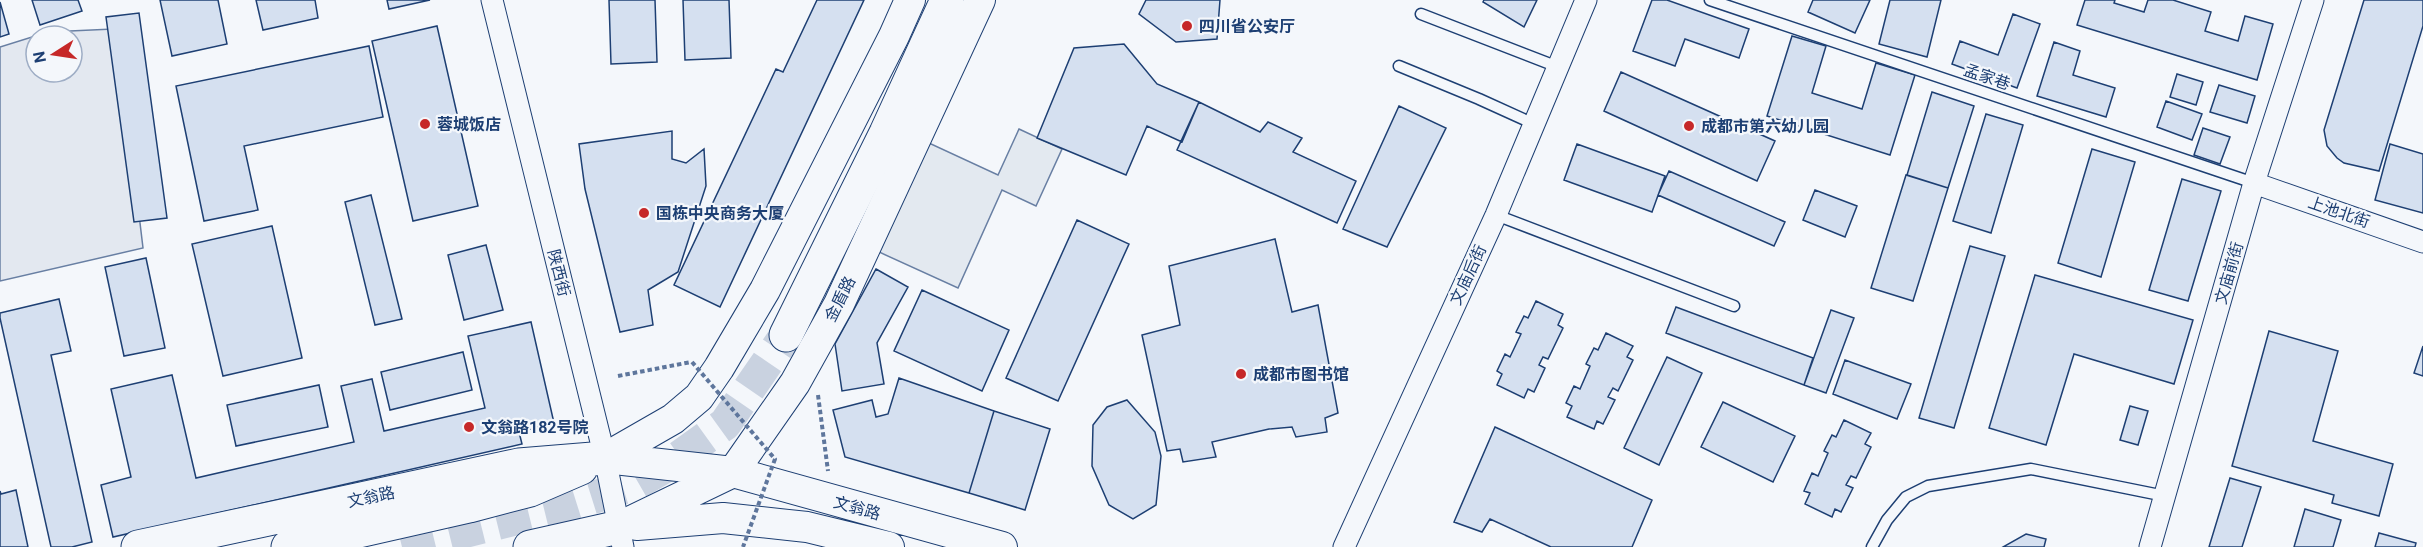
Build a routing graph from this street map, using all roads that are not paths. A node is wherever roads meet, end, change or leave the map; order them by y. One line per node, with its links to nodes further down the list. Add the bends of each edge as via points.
1 (492, 0): 17 (street, 陕西街)
2 (910, 0): 17 (main road, via 765,290 699,397 673,418)
3 (946, 0): 16 (main road, 金盾路, via 886,133)
4 (980, 0): 18 (main road, 金盾路, via 839,304 795,383)
5 (1586, 0): 10 (street, 文庙后街)
6 (1710, 0): 12 (lane, 孟家巷)
7 (2313, 0): 12 (street, 文庙前街)
8 (1421, 14): 10 (lane)
9 (1399, 66): 11 (lane)
10 (1558, 67): 11 (street, 文庙后街)
11 (1534, 124): 13 (street, 文庙后街)
12 (2254, 183): 14 (street, 上池北街); 19 (street, 文庙前街)
13 (1496, 215): 15 (lane); 26 (street, 文庙后街)
14 (2423, 242)
15 (1734, 306)
16 (786, 335)
17 (605, 458): 18 (main road, 文翁路); 20 (street, 陕西街); 21 (main road, 文翁路, via 519,465); 22 (main road, 文翁路, via 530,490)
18 (734, 472): 20 (main road); 25 (main road, 文翁路)
19 (2165, 496): 27 (lane, via 2031,469 1928,486 1906,497); 28 (street, 文庙前街)
20 (621, 537): 23 (main road, 文翁路); 24 (main road, 文翁路, via 723,518 807,527)
21 (138, 547)
22 (288, 547)
23 (531, 547)
24 (889, 547)
25 (1002, 547)
26 (1344, 547)
27 (1872, 547)
28 (2150, 547)

